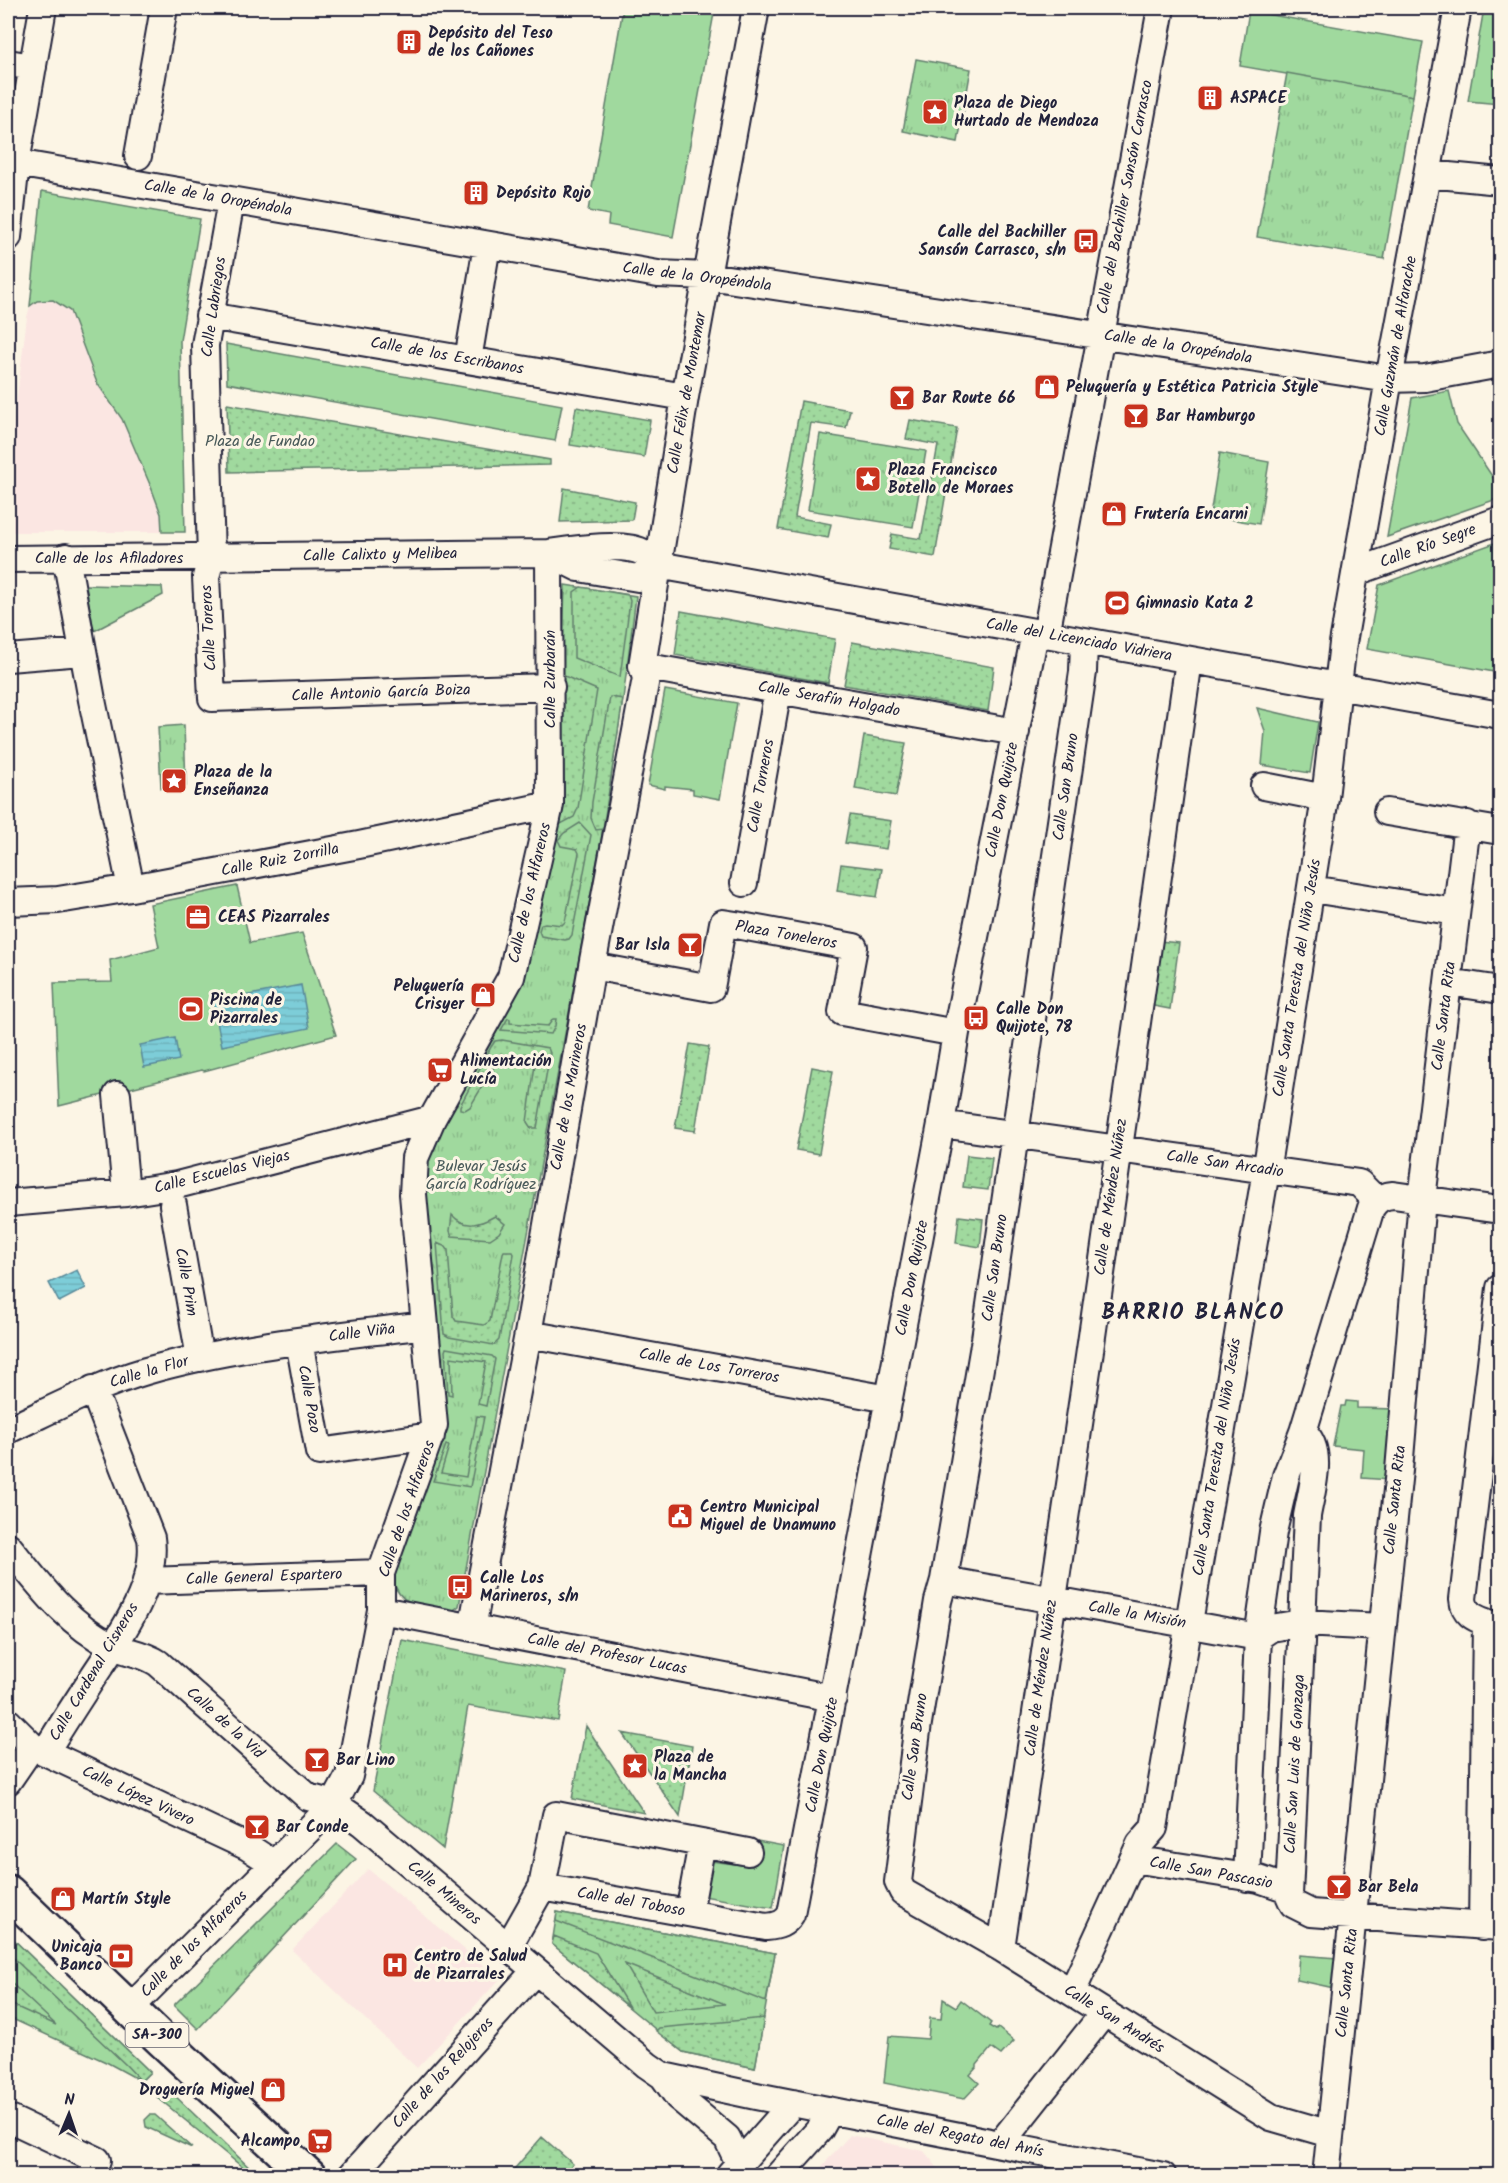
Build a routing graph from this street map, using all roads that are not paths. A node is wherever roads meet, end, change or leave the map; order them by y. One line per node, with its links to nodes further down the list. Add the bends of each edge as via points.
1 (43, 8): 7 (street)
2 (164, 8): 8 (street)
3 (756, 8): 15 (street, Calle Félix de Montemar)
4 (1161, 8): 17 (street, Calle del Bachiller Sansón Carrasco)
5 (1458, 8): 10 (street, Calle Guzmán de Alfarache)
6 (8, 63): 7 (street)
7 (33, 67): 9 (street)
8 (138, 156)
9 (12, 163): 12 (street, Calle de la Oropéndola); 13 (street)
10 (1428, 174): 11 (street); 20 (street, Calle Guzmán de Alfarache)
11 (1500, 181)
12 (231, 201): 14 (street, Calle de la Oropéndola); 16 (street, Calle Labriegos)
13 (8, 237)
14 (487, 245): 15 (street, Calle de la Oropéndola, via 658,274); 18 (street)
15 (708, 276): 17 (street, Calle de la Oropéndola); 21 (street, Calle Félix de Montemar)
16 (209, 316): 18 (street, Calle de los Escribanos); 25 (street, Calle Labriegos, via 205,345)
17 (1100, 334): 20 (street, Calle de la Oropéndola); 29 (street, Calle del Bachiller Sansón Carrasco)
18 (468, 360): 21 (street, Calle de los Escribanos)
19 (1500, 364): 20 (street, Calle de la Oropéndola, via 1425,378)
20 (1389, 379): 28 (street, Calle Guzmán de Alfarache)
21 (684, 397): 27 (street, Calle Félix de Montemar)
22 (1500, 520): 28 (street, Calle Río Segre)
23 (549, 553): 25 (street, Calle Calixto y Melibea); 27 (street, Calle Calixto y Melibea, via 579,568 638,578); 36 (street, Calle Zurbarán)
24 (66, 557): 25 (street, Calle de los Afiladores); 26 (street, Calle de los Afiladores); 31 (street)
25 (211, 558): 38 (street, Calle Toreros, via 206,577)
26 (8, 559)
27 (658, 566): 29 (street, Calle del Licenciado Vidriera); 34 (street, Calle de los Marineros)
28 (1356, 572): 35 (street, Calle Guzmán de Alfarache)
29 (1040, 634): 30 (street, Calle del Licenciado Vidriera); 40 (street, Calle Don Quijote)
30 (1084, 642): 33 (street, Calle del Licenciado Vidriera); 59 (street, Calle San Bruno)
31 (82, 652): 32 (street); 48 (street)
32 (8, 658)
33 (1189, 660): 35 (street, Calle del Licenciado Vidriera); 60 (street, Calle de Méndez Núñez)
34 (642, 666): 37 (street, Calle Serafín Holgado); 52 (street, Calle de los Marineros, via 646,678)
35 (1339, 686): 39 (street, Calle del Licenciado Vidriera); 42 (street, Calle Santa Teresita del Niño Jesús)
36 (551, 687): 38 (street, Calle Antonio García Boiza); 43 (street, Calle Zurbarán)
37 (778, 690): 40 (street, Calle Serafín Holgado); 47 (street, Calle Torneros)
38 (212, 698)
39 (1500, 715)
40 (1016, 732): 55 (street, Calle Don Quijote)
41 (1264, 786): 42 (street)
42 (1325, 798): 49 (street, Calle Santa Teresita del Niño Jesús)
43 (550, 804): 48 (street, Calle Ruiz Zorrilla); 57 (street, Calle de los Alfareros, via 511,978)
44 (1387, 812): 45 (street)
45 (1467, 824): 46 (street); 51 (street, Calle Santa Rita)
46 (1500, 831)
47 (744, 883)
48 (131, 888): 50 (street, Calle Ruiz Zorrilla, via 58,900)
49 (1312, 889): 51 (street); 61 (street, Calle Santa Teresita del Niño Jesús)
50 (8, 902)
51 (1456, 912): 53 (street, Calle Santa Rita)
52 (592, 966): 55 (street, Plaza Toneleros, via 711,988 723,923 736,925 854,947 842,1012); 70 (street, Calle de los Marineros)
53 (1449, 982): 54 (street); 63 (street, Calle Santa Rita)
54 (1500, 990)
55 (956, 1033): 58 (street, Calle Don Quijote)
56 (117, 1095): 62 (street)
57 (432, 1119): 62 (street, Calle Escuelas Viejas, via 177,1185); 69 (street, Calle de los Alfareros, via 415,1158 413,1194)
58 (941, 1124): 59 (street, Calle San Arcadio); 74 (street, Calle Don Quijote)
59 (1015, 1134): 60 (street, Calle San Arcadio); 80 (street, Calle San Bruno)
60 (1118, 1148): 61 (street, Calle San Arcadio); 82 (street, Calle de Méndez Núñez)
61 (1266, 1171): 64 (street, Calle San Arcadio, via 1359,1183); 86 (street, Calle Santa Teresita del Niño Jesús)
62 (126, 1193): 65 (street, Calle Escuelas Viejas)
63 (1422, 1199): 64 (street, via 1393,1195); 67 (street); 87 (street, Calle Santa Rita)
64 (1376, 1200): 76 (street)
65 (8, 1203)
66 (173, 1205): 72 (street, Calle Prim)
67 (1500, 1210)
68 (1500, 1288): 84 (street, via 1463,1599 1464,1607 1473,1617)
69 (425, 1325): 71 (street, Calle Viña); 77 (street, Calle de los Alfareros, via 434,1425)
70 (528, 1334): 74 (street, Calle de Los Torreros); 88 (street, Calle de los Marineros)
71 (299, 1341): 72 (street, Calle la Flor); 77 (street, Calle Pozo, via 319,1452)
72 (200, 1358): 73 (street, Calle la Flor)
73 (93, 1389): 75 (street, Calle la Flor); 81 (street, Calle Cardenal Cisneros, via 151,1538 153,1552)
74 (889, 1399): 91 (street, Calle Don Quijote)
75 (8, 1430)
76 (1303, 1432): 85 (street, Calle San Luis de Gonzaga, via 1316,1455 1307,1516); 89 (street, via 1286,1476 1273,1532)
77 (431, 1436): 79 (street, Calle de los Alfareros)
78 (8, 1546): 90 (street, Calle de la Vid, via 69,1616)
79 (381, 1573): 81 (street, Calle General Espartero); 83 (street, Calle de los Alfareros)
80 (944, 1580): 82 (street, Calle la Misión); 103 (street, Calle San Bruno, via 918,1723 898,1882)
81 (146, 1581): 90 (street, Calle Cardenal Cisneros)
82 (1053, 1600): 86 (street, Calle la Misión); 110 (street, Calle de Méndez Núñez)
83 (381, 1610): 88 (street, Calle del Profesor Lucas); 95 (street, Calle de los Alfareros, via 349,1776)
84 (1493, 1622): 108 (street)
85 (1301, 1623): 87 (street); 89 (street, via 1271,1628); 104 (street, Calle San Luis de Gonzaga)
86 (1189, 1624): 89 (street, Calle la Misión); 98 (street, Calle Santa Teresita del Niño Jesús, via 1154,1828)
87 (1382, 1627): 106 (street, Calle Santa Rita)
88 (472, 1628): 91 (street, Calle del Profesor Lucas)
89 (1258, 1637): 100 (street)
90 (113, 1647): 93 (street, Calle Cardenal Cisneros); 95 (street, Calle de la Vid, via 146,1655 158,1663 308,1797)
91 (833, 1698): 107 (street, Calle Don Quijote, via 795,1900)
92 (8, 1722): 93 (street, Calle López Vivero)
93 (39, 1749): 94 (street, Calle Cardenal Cisneros); 99 (street, Calle López Vivero, via 249,1846)
94 (8, 1780)
95 (334, 1804): 99 (street, Calle de los Alfareros); 109 (street, Calle Mineros, via 362,1823)
96 (702, 1843): 97 (street); 101 (street, via 556,1815); 105 (street)
97 (748, 1852)
98 (1133, 1859): 100 (street, Calle San Pascasio); 112 (street, Calle Santa Teresita del Niño Jesús)
99 (274, 1864): 113 (street, Calle de los Alfareros)
100 (1247, 1878): 104 (street, Calle San Pascasio, via 1259,1879)
101 (542, 1887): 105 (street, Calle del Toboso); 109 (street)
102 (8, 1892): 113 (highway, SA-300)
103 (903, 1892): 110 (street, Calle San Andrés)
104 (1291, 1896): 106 (street, Calle San Pascasio, via 1311,1913)
105 (689, 1913): 107 (street, Calle del Toboso, via 766,1927)
106 (1354, 1917): 108 (street, Calle San Pascasio); 119 (street, Calle Santa Rita)
107 (787, 1921)
108 (1491, 1927)
109 (508, 1947): 111 (street, Calle Mineros)
110 (1001, 1948): 112 (street, Calle San Andrés)
111 (535, 1971): 115 (street, Calle Mineros); 124 (street, Calle de los Relojeros)
112 (1072, 1992): 114 (street, Calle San Andrés)
113 (130, 2008): 123 (highway, SA-300)
114 (1104, 2013): 119 (street, Calle San Andrés, via 1271,2116); 120 (street)
115 (663, 2076): 116 (street, Calle Mineros); 121 (street, Calle Mineros, via 678,2097 727,2138)
116 (793, 2103): 117 (street, Calle del Regato del Anís); 121 (street)
117 (830, 2111): 120 (street, Calle del Regato del Anís); 125 (street, via 820,2129)
118 (8, 2118): 122 (street)
119 (1330, 2134): 127 (street, Calle Santa Rita)
120 (1001, 2143): 126 (street, Calle del Regato del Anís)
121 (734, 2169)
122 (96, 2170)
123 (309, 2175)
124 (351, 2175)
125 (777, 2175)
126 (1163, 2175)
127 (1326, 2175)

